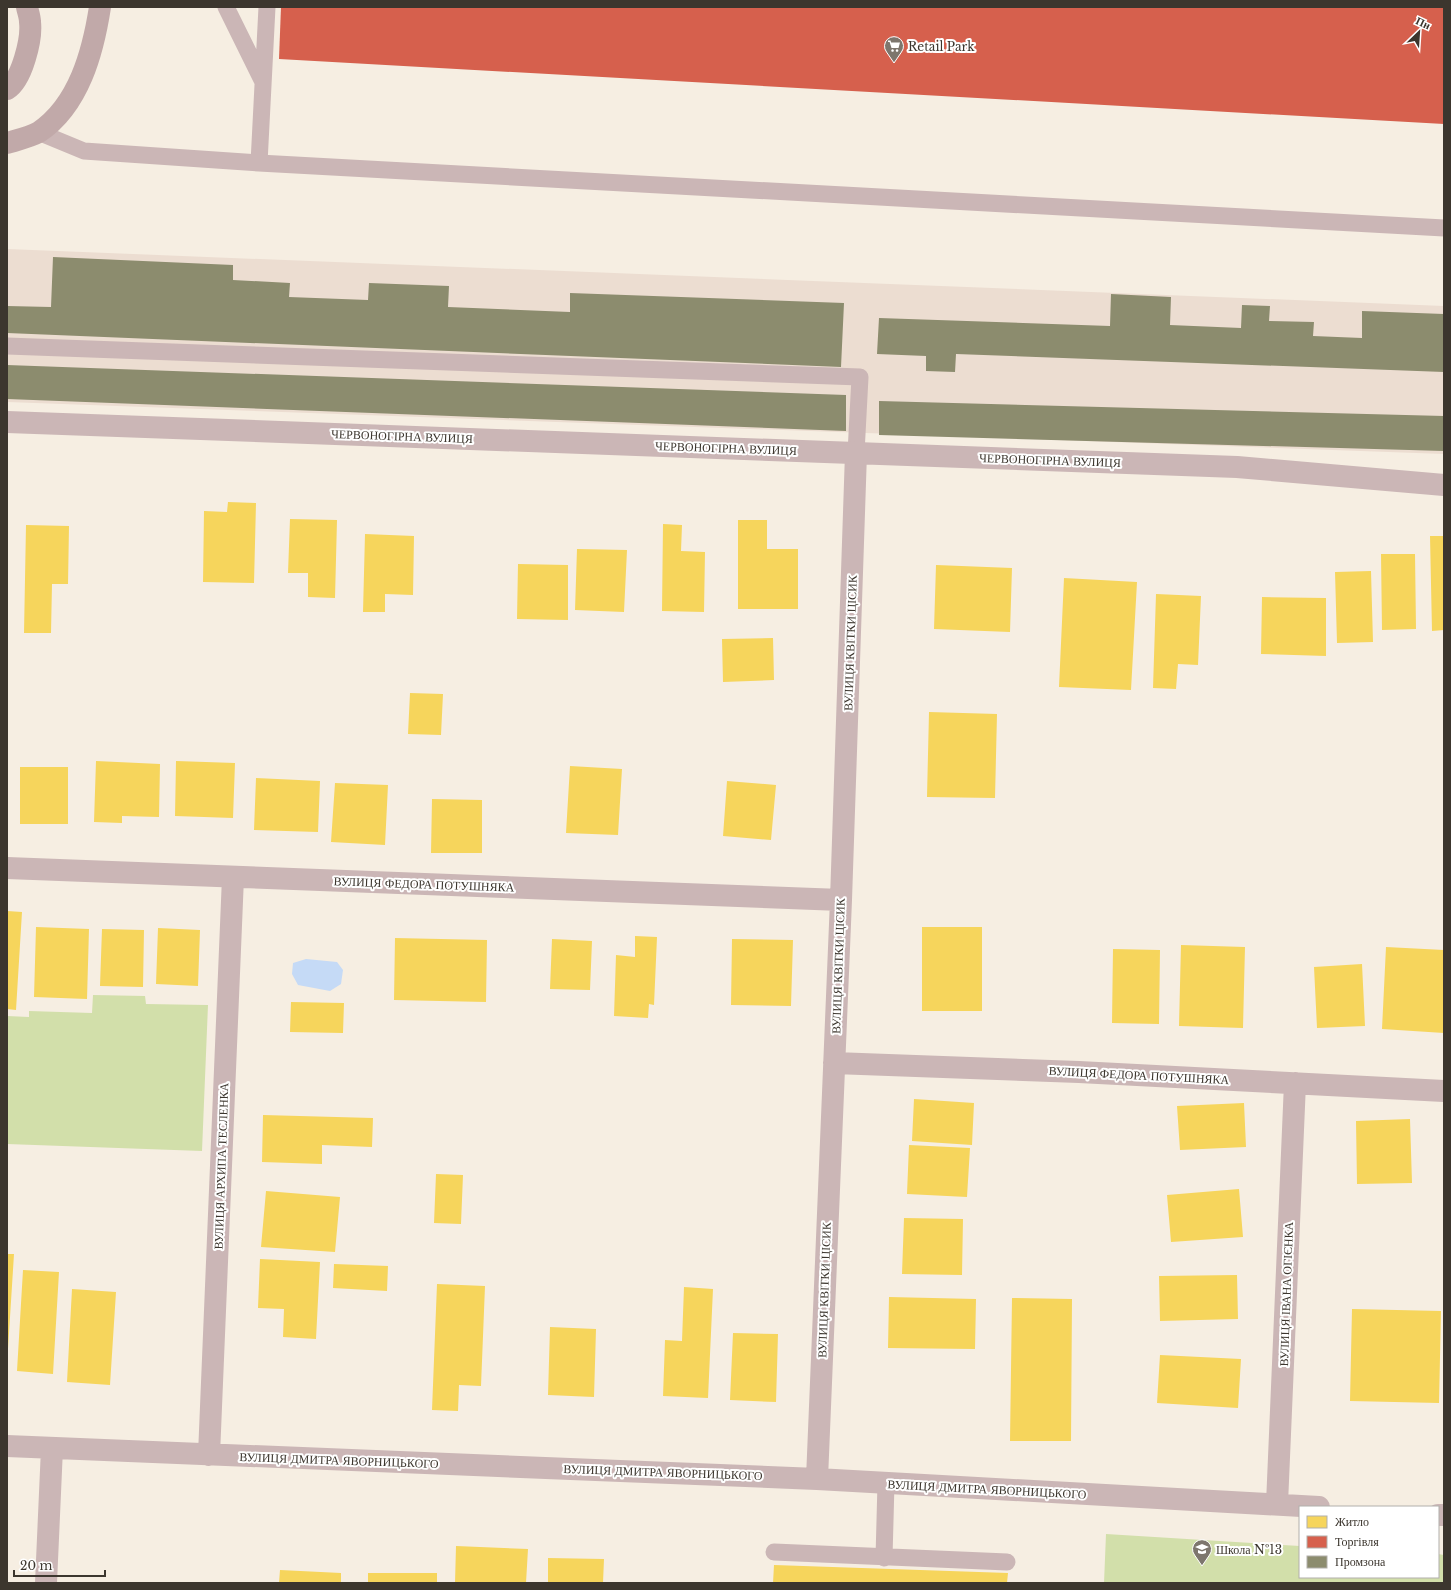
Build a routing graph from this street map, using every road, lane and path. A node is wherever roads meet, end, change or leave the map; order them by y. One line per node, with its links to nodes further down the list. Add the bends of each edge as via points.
1 (27, 7): 6 (main road, via 30,24 26,54 20,73)
2 (100, 7): 7 (main road, via 85,68 72,97 55,118)
3 (226, 7): 5 (lane)
4 (268, 7): 5 (lane)
5 (264, 83): 9 (lane)
6 (7, 89)
7 (38, 132): 8 (main road); 9 (lane, via 84,151)
8 (7, 143)
9 (259, 163): 10 (lane)
10 (1444, 228)
11 (7, 346): 13 (lane, via 860,377)
12 (7, 422): 13 (street, ЧЕРВОНОГІРНА ВУЛИЦЯ)
13 (856, 453): 14 (street, ЧЕРВОНОГІРНА ВУЛИЦЯ, via 1237,467); 17 (street, ВУЛИЦЯ КВІТКИ ЦІСИК)
14 (1444, 485)
15 (7, 868): 16 (street, ВУЛИЦЯ ФЕДОРА ПОТУШНЯКА)
16 (233, 877): 17 (street, ВУЛИЦЯ ФЕДОРА ПОТУШНЯКА); 23 (street, ВУЛИЦЯ АРХИПА ТЕСЛЕНКА)
17 (841, 900): 18 (street, ВУЛИЦЯ КВІТКИ ЦІСИК)
18 (834, 1064): 19 (street, ВУЛИЦЯ ФЕДОРА ПОТУШНЯКА, via 1079,1072); 24 (street, ВУЛИЦЯ КВІТКИ ЦІСИК)
19 (1295, 1083): 20 (street, ВУЛИЦЯ ФЕДОРА ПОТУШНЯКА); 26 (street, ВУЛИЦЯ ІВАНА ОГІЄНКА)
20 (1444, 1091)
21 (7, 1446): 22 (street, ВУЛИЦЯ ДМИТРА ЯВОРНИЦЬКОГО)
22 (52, 1448): 23 (street, ВУЛИЦЯ ДМИТРА ЯВОРНИЦЬКОГО); 31 (street)
23 (209, 1455): 24 (street, ВУЛИЦЯ ДМИТРА ЯВОРНИЦЬКОГО)
24 (817, 1479): 25 (street, ВУЛИЦЯ ДМИТРА ЯВОРНИЦЬКОГО)
25 (886, 1483): 26 (street, ВУЛИЦЯ ДМИТРА ЯВОРНИЦЬКОГО); 29 (lane)
26 (1277, 1504): 27 (street, ВУЛИЦЯ ДМИТРА ЯВОРНИЦЬКОГО)
27 (1304, 1506)
28 (774, 1552): 29 (lane)
29 (884, 1558): 30 (lane)
30 (1007, 1562)
31 (46, 1583)

